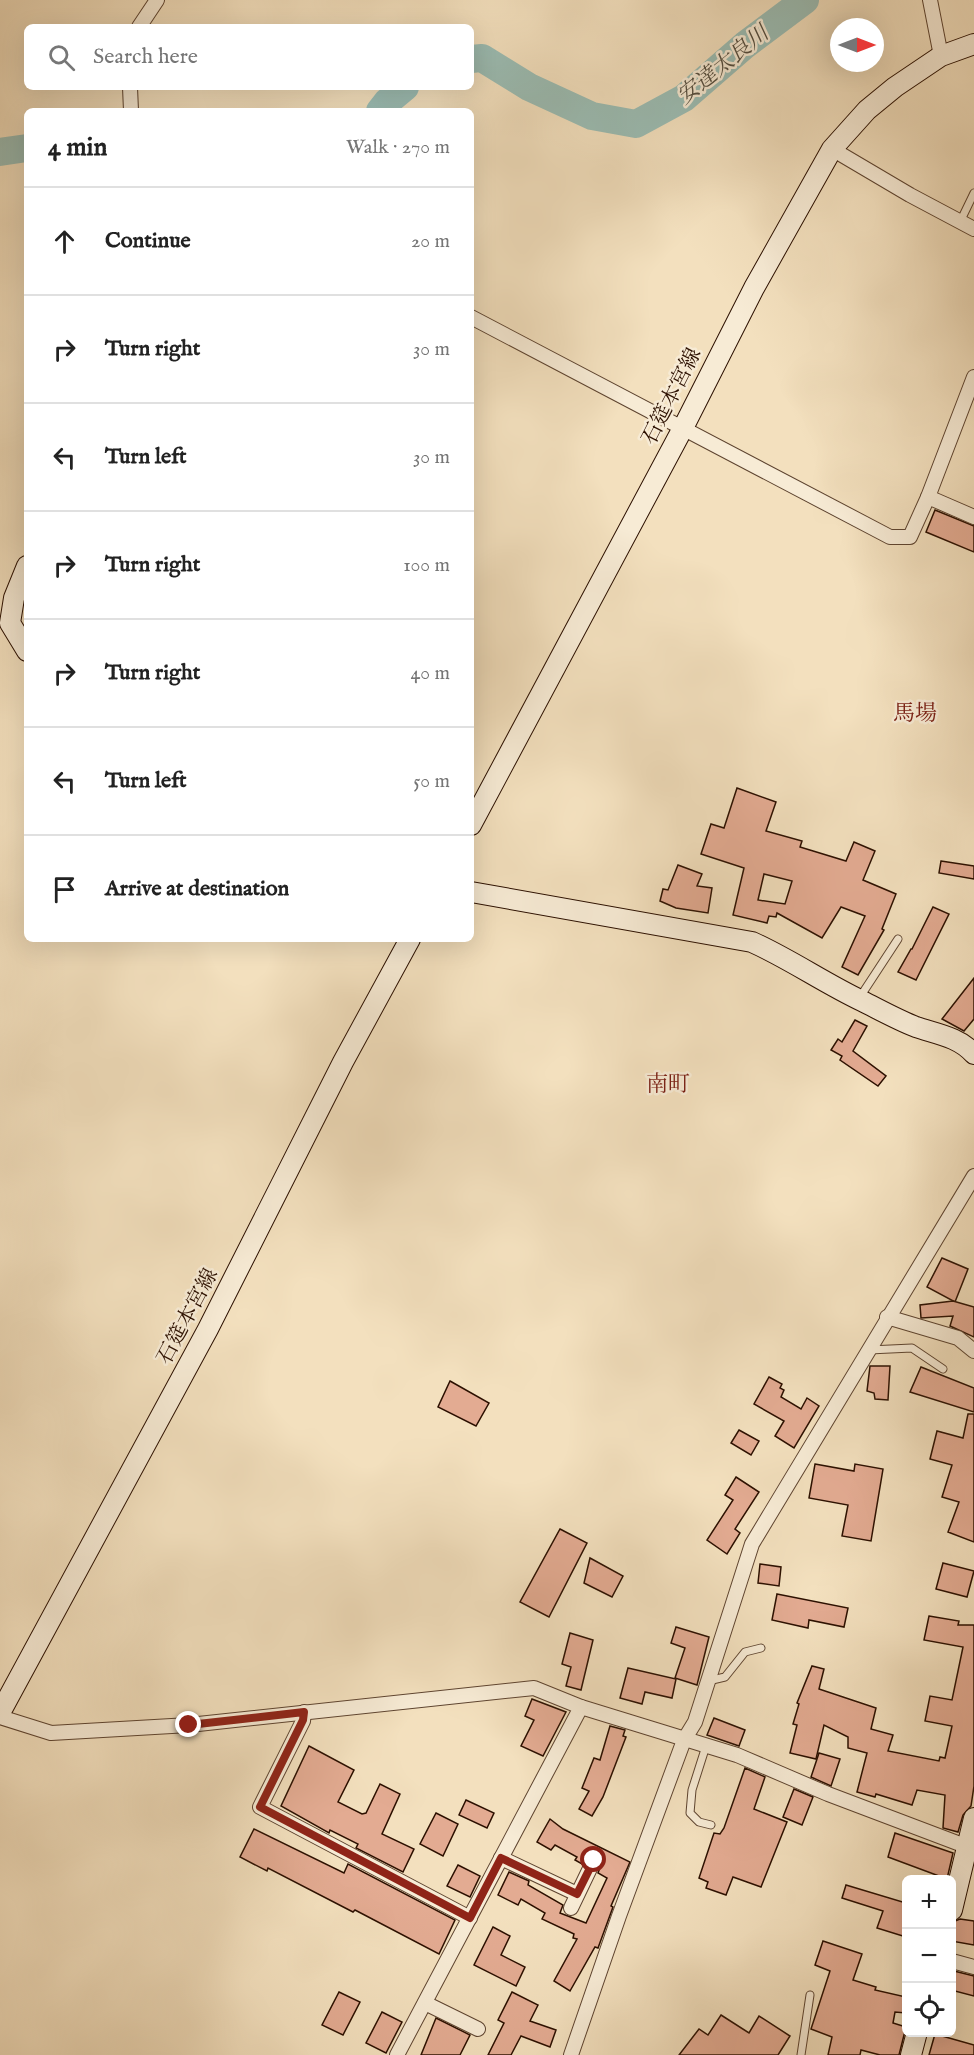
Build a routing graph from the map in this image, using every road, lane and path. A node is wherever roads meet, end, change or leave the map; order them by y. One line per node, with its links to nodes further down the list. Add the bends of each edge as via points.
1 (930, 0): 5 (street)
2 (155, 1): 3 (street)
3 (141, 24)
4 (974, 44): 5 (main road, 石筵本宮線)
5 (941, 56): 8 (main road, 石筵本宮線, via 867,110)
6 (130, 90): 7 (street)
7 (131, 108)
8 (832, 149): 10 (street); 15 (main road, 石筵本宮線, via 754,288)
9 (974, 193): 10 (lane)
10 (960, 222): 11 (street)
11 (974, 229)
12 (474, 319): 15 (street)
13 (974, 376): 14 (street)
14 (969, 404): 16 (street)
15 (683, 428): 16 (street, via 890,537 910,537); 21 (main road, 石筵本宮線)
16 (928, 498): 17 (street)
17 (974, 517)
18 (24, 573): 19 (main road)
19 (5, 624): 20 (main road)
20 (24, 647)
21 (474, 819)
22 (474, 893): 25 (main road, via 752,942 787,957)
23 (898, 939): 25 (lane)
24 (408, 942): 36 (main road, 石筵本宮線, via 208,1329)
25 (858, 999): 26 (main road)
26 (972, 1047)
27 (974, 1176): 28 (street)
28 (887, 1317): 29 (street); 30 (street, via 958,1338)
29 (867, 1350): 31 (lane, via 912,1348); 33 (street, via 752,1544)
30 (974, 1351)
31 (943, 1369)
32 (761, 1648): 33 (lane, via 745,1652 725,1677)
33 (708, 1682): 37 (street, via 695,1722)
34 (581, 1707): 35 (street, via 534,1689); 37 (street); 42 (street)
35 (304, 1712): 36 (street, via 189,1725 51,1733); 48 (street, via 260,1807)
36 (0, 1715)
37 (684, 1740): 38 (street); 56 (street)
38 (706, 1746): 40 (lane, via 692,1790 690,1814); 41 (street)
39 (974, 1818): 41 (main road)
40 (711, 1825)
41 (968, 1846): 44 (main road)
42 (501, 1858): 45 (street); 48 (street)
43 (594, 1860): 45 (street)
44 (968, 1870): 46 (main road)
45 (577, 1894): 47 (street)
46 (956, 1898)
47 (571, 1908)
48 (470, 1918): 52 (street)
49 (956, 1962): 50 (street)
50 (974, 1967)
51 (810, 1995): 57 (lane)
52 (425, 2003): 53 (street); 55 (street)
53 (478, 2029)
54 (916, 2037): 58 (main road)
55 (397, 2055)
56 (571, 2055)
57 (801, 2055)
58 (911, 2055)

